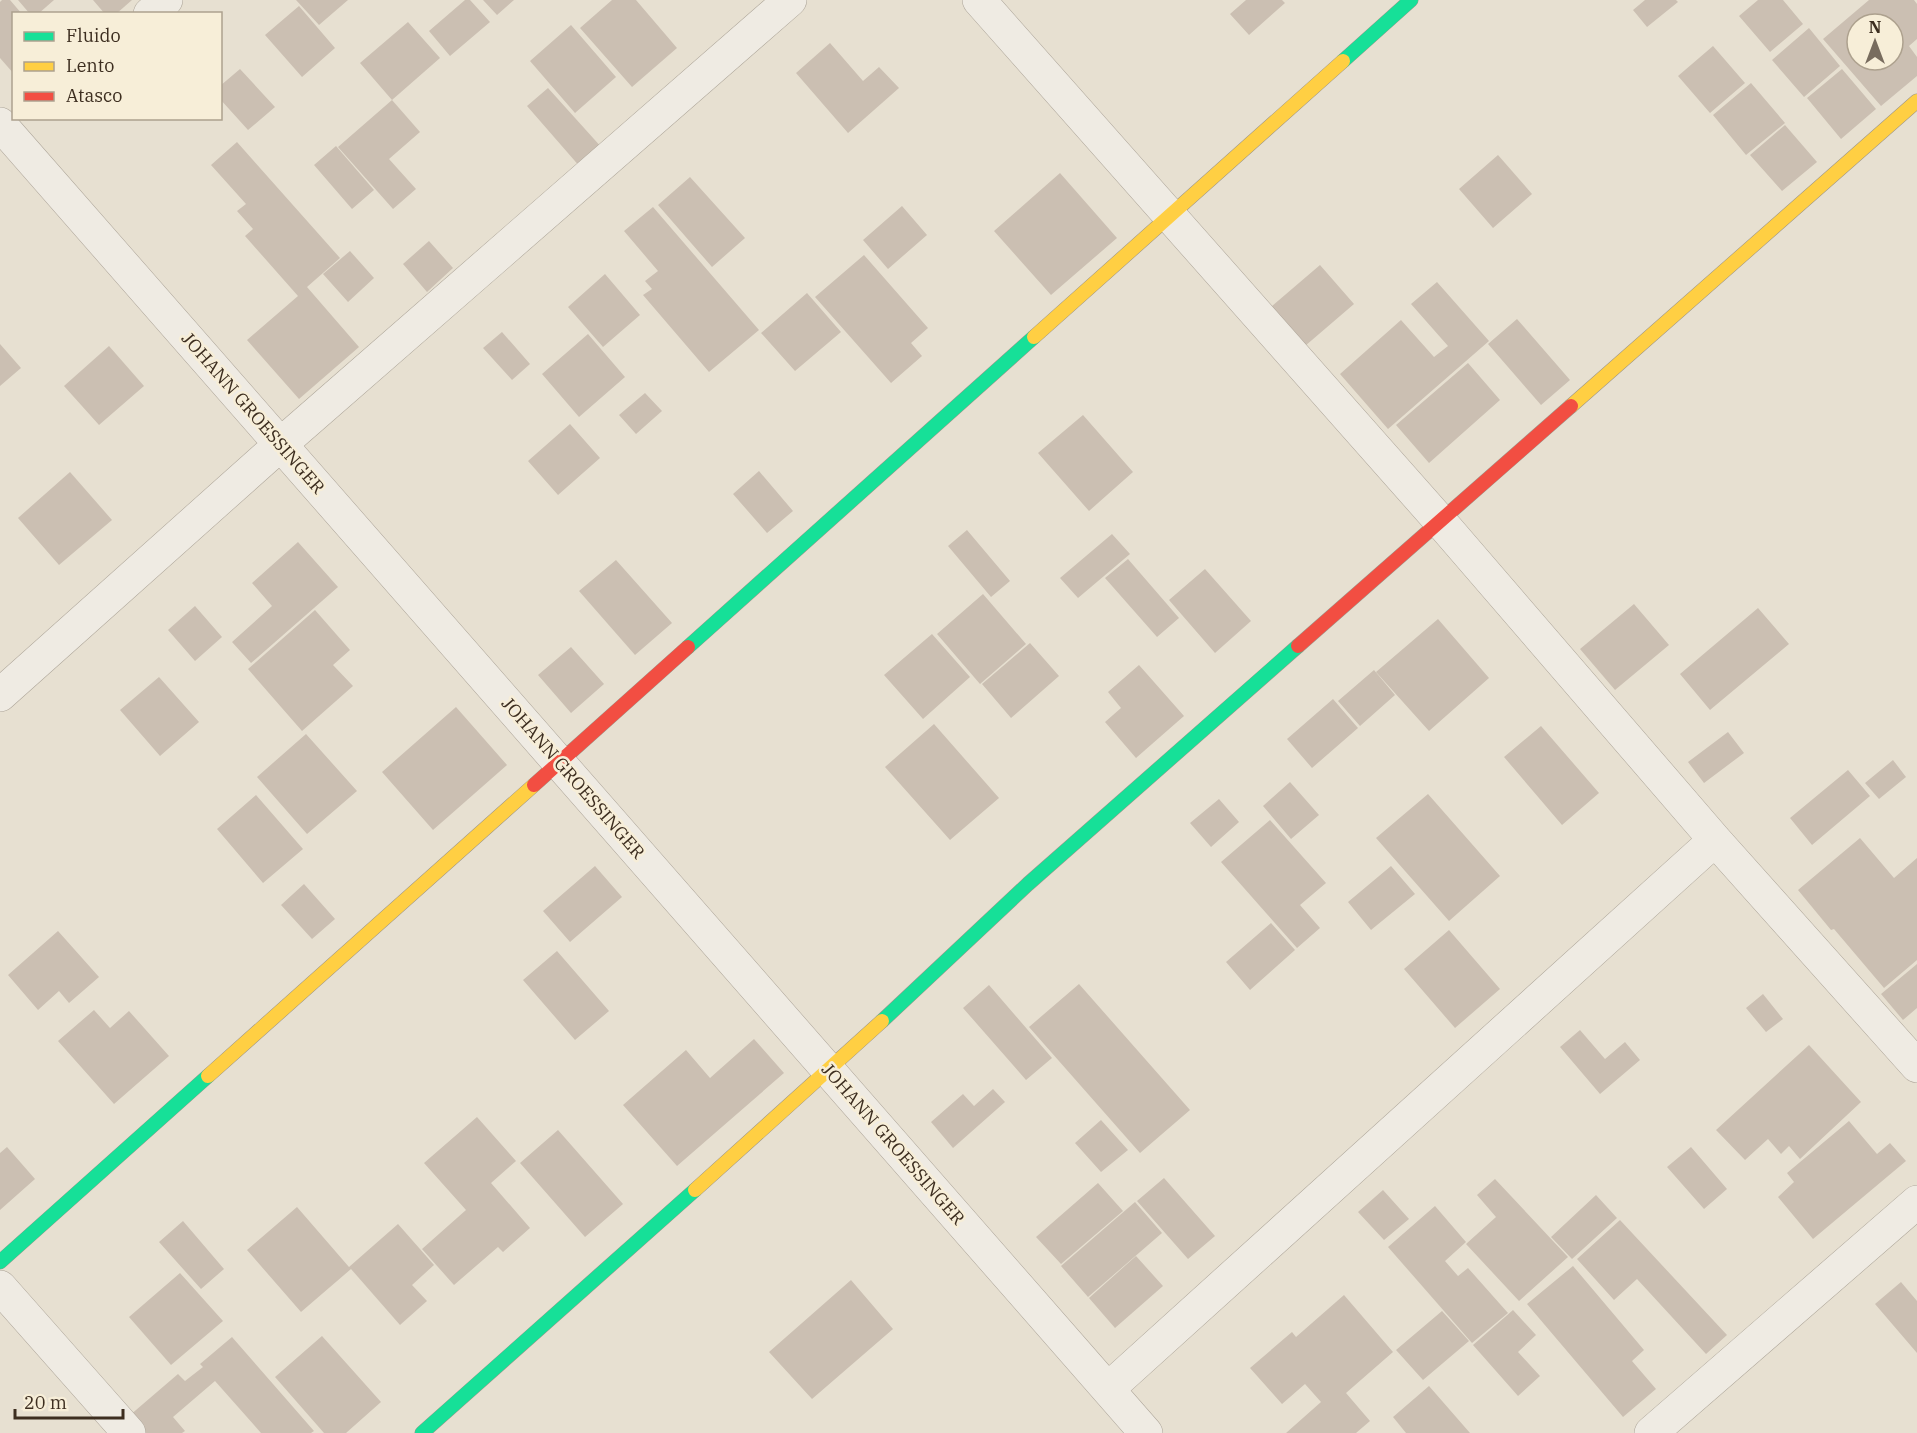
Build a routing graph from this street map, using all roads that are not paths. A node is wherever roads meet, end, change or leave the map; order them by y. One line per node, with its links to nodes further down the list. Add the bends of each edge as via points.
1 (166, 0): 5 (street)
2 (790, 0): 9 (street)
3 (980, 0): 8 (street)
4 (1411, 0): 8 (street)
5 (152, 12)
6 (1917, 101): 10 (street)
7 (9, 130): 9 (street, JOHANN GROESSINGER)
8 (1170, 216): 10 (street); 12 (street)
9 (281, 444): 11 (street); 12 (street, JOHANN GROESSINGER)
10 (1440, 521): 13 (street); 15 (street, via 1028,884)
11 (0, 695)
12 (560, 763): 15 (street, JOHANN GROESSINGER); 17 (street)
13 (1715, 840): 14 (street); 19 (street)
14 (1917, 1066)
15 (829, 1071): 19 (street, JOHANN GROESSINGER); 21 (street)
16 (1917, 1203): 23 (street)
17 (0, 1262)
18 (0, 1287): 20 (street)
19 (1108, 1389): 22 (street, JOHANN GROESSINGER)
20 (129, 1433)
21 (422, 1433)
22 (1146, 1433)
23 (1651, 1433)

